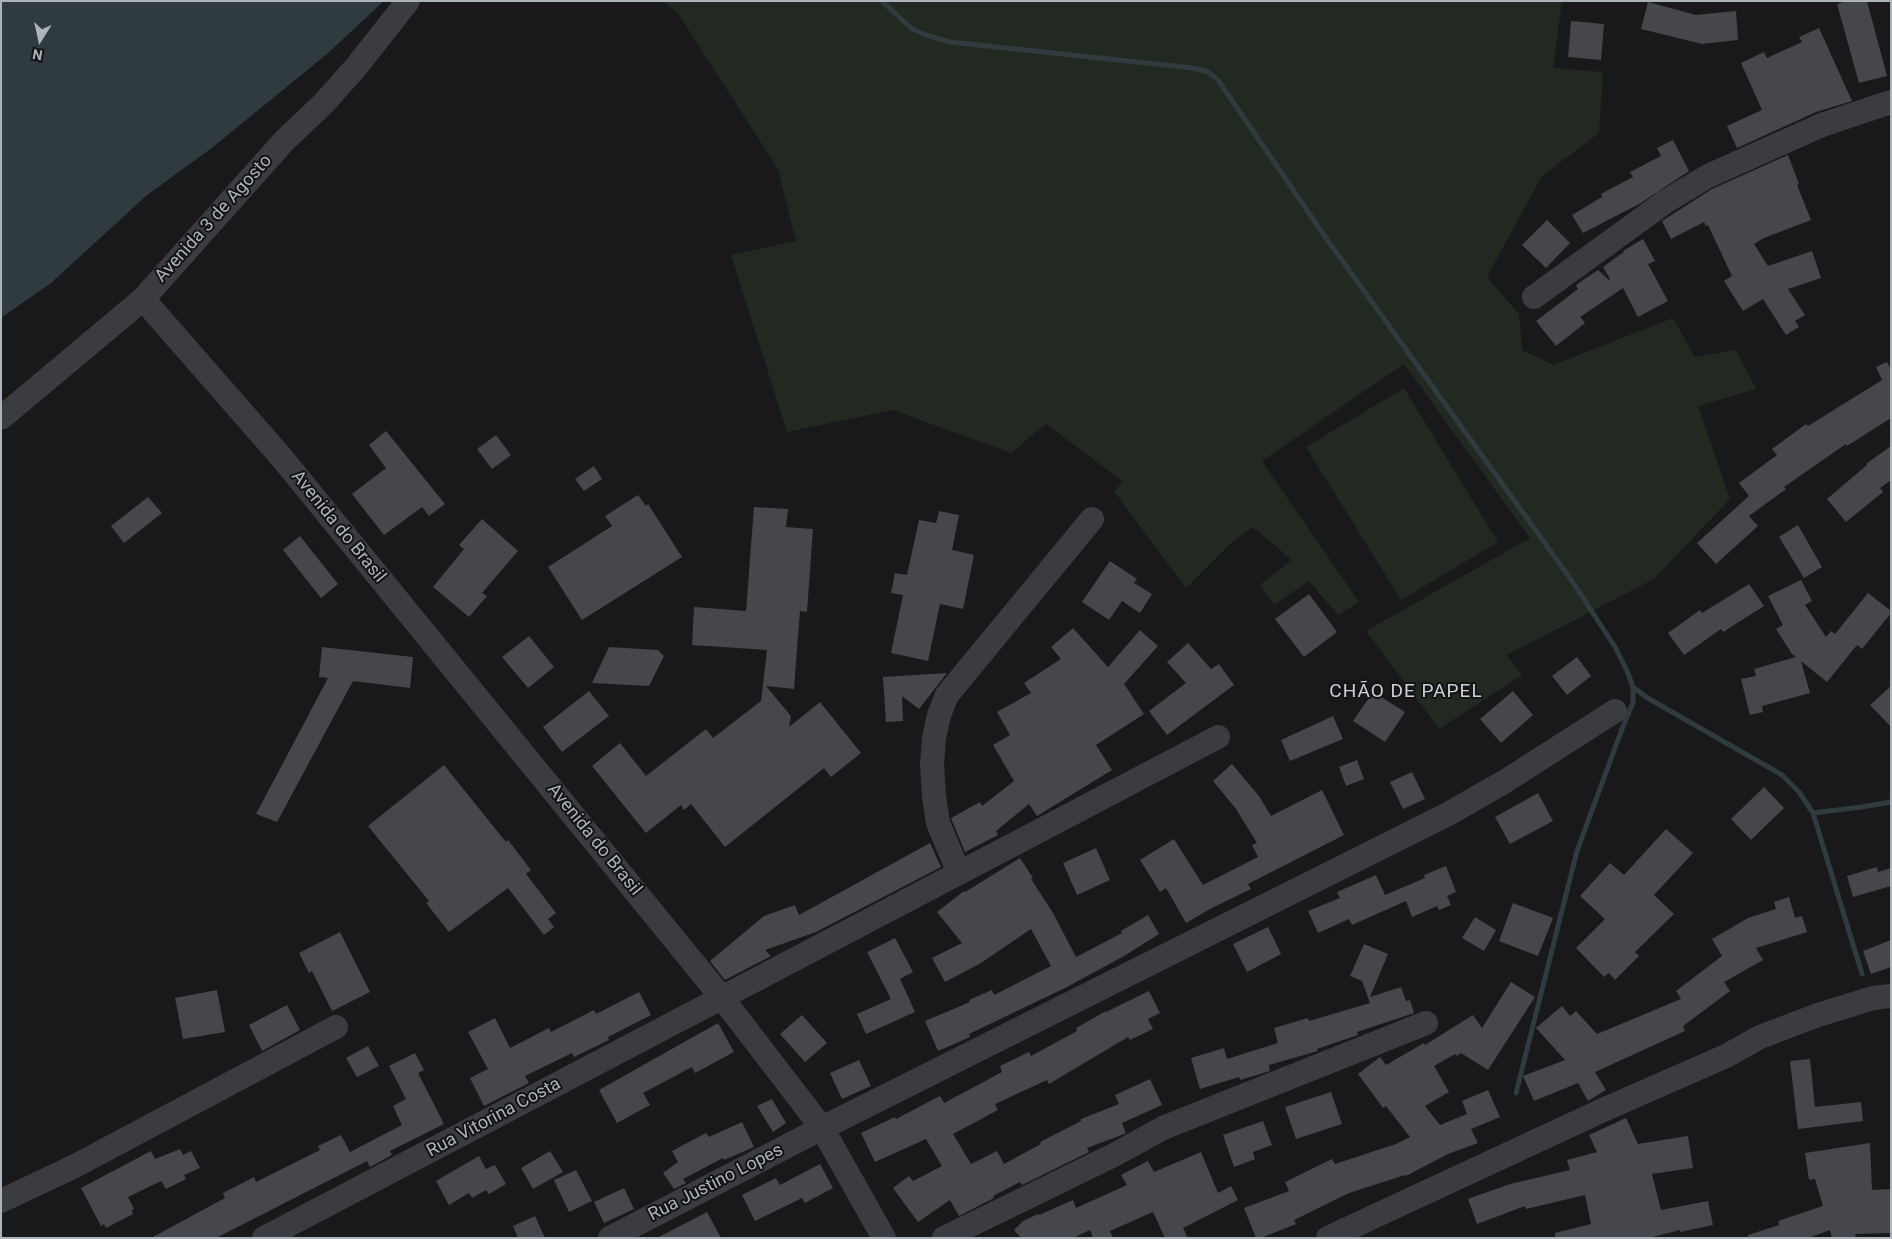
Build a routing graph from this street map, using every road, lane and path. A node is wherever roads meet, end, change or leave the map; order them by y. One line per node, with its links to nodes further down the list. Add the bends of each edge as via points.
1 (408, 1): 4 (street, Avenida 3 de Agosto, via 323,104 284,141)
2 (1891, 102): 3 (street, via 1822,125 1708,176 1665,202)
3 (1534, 297)
4 (143, 298): 5 (street, Avenida 3 de Agosto); 11 (street, Avenida do Brasil, via 282,458)
5 (1, 418)
6 (1092, 519): 9 (street, via 947,695 942,708 934,738 934,796 938,823)
7 (1615, 711): 14 (street, Rua Justino Lopes, via 1448,814)
8 (1218, 737): 9 (street, Rua Vitorina Costa)
9 (959, 874): 11 (street, Rua Vitorina Costa)
10 (1891, 996): 20 (street, via 1873,998 1818,1015 1760,1037 1726,1056)
11 (723, 998): 14 (street, Avenida do Brasil); 16 (street, Rua Vitorina Costa)
12 (1426, 1023): 19 (street, via 1163,1128)
13 (336, 1027): 15 (street, via 75,1166)
14 (822, 1128): 17 (street, Rua Justino Lopes); 18 (street, Avenida do Brasil)
15 (1, 1201)
16 (264, 1238)
17 (610, 1238)
18 (884, 1238)
19 (944, 1238)
20 (1328, 1238)

